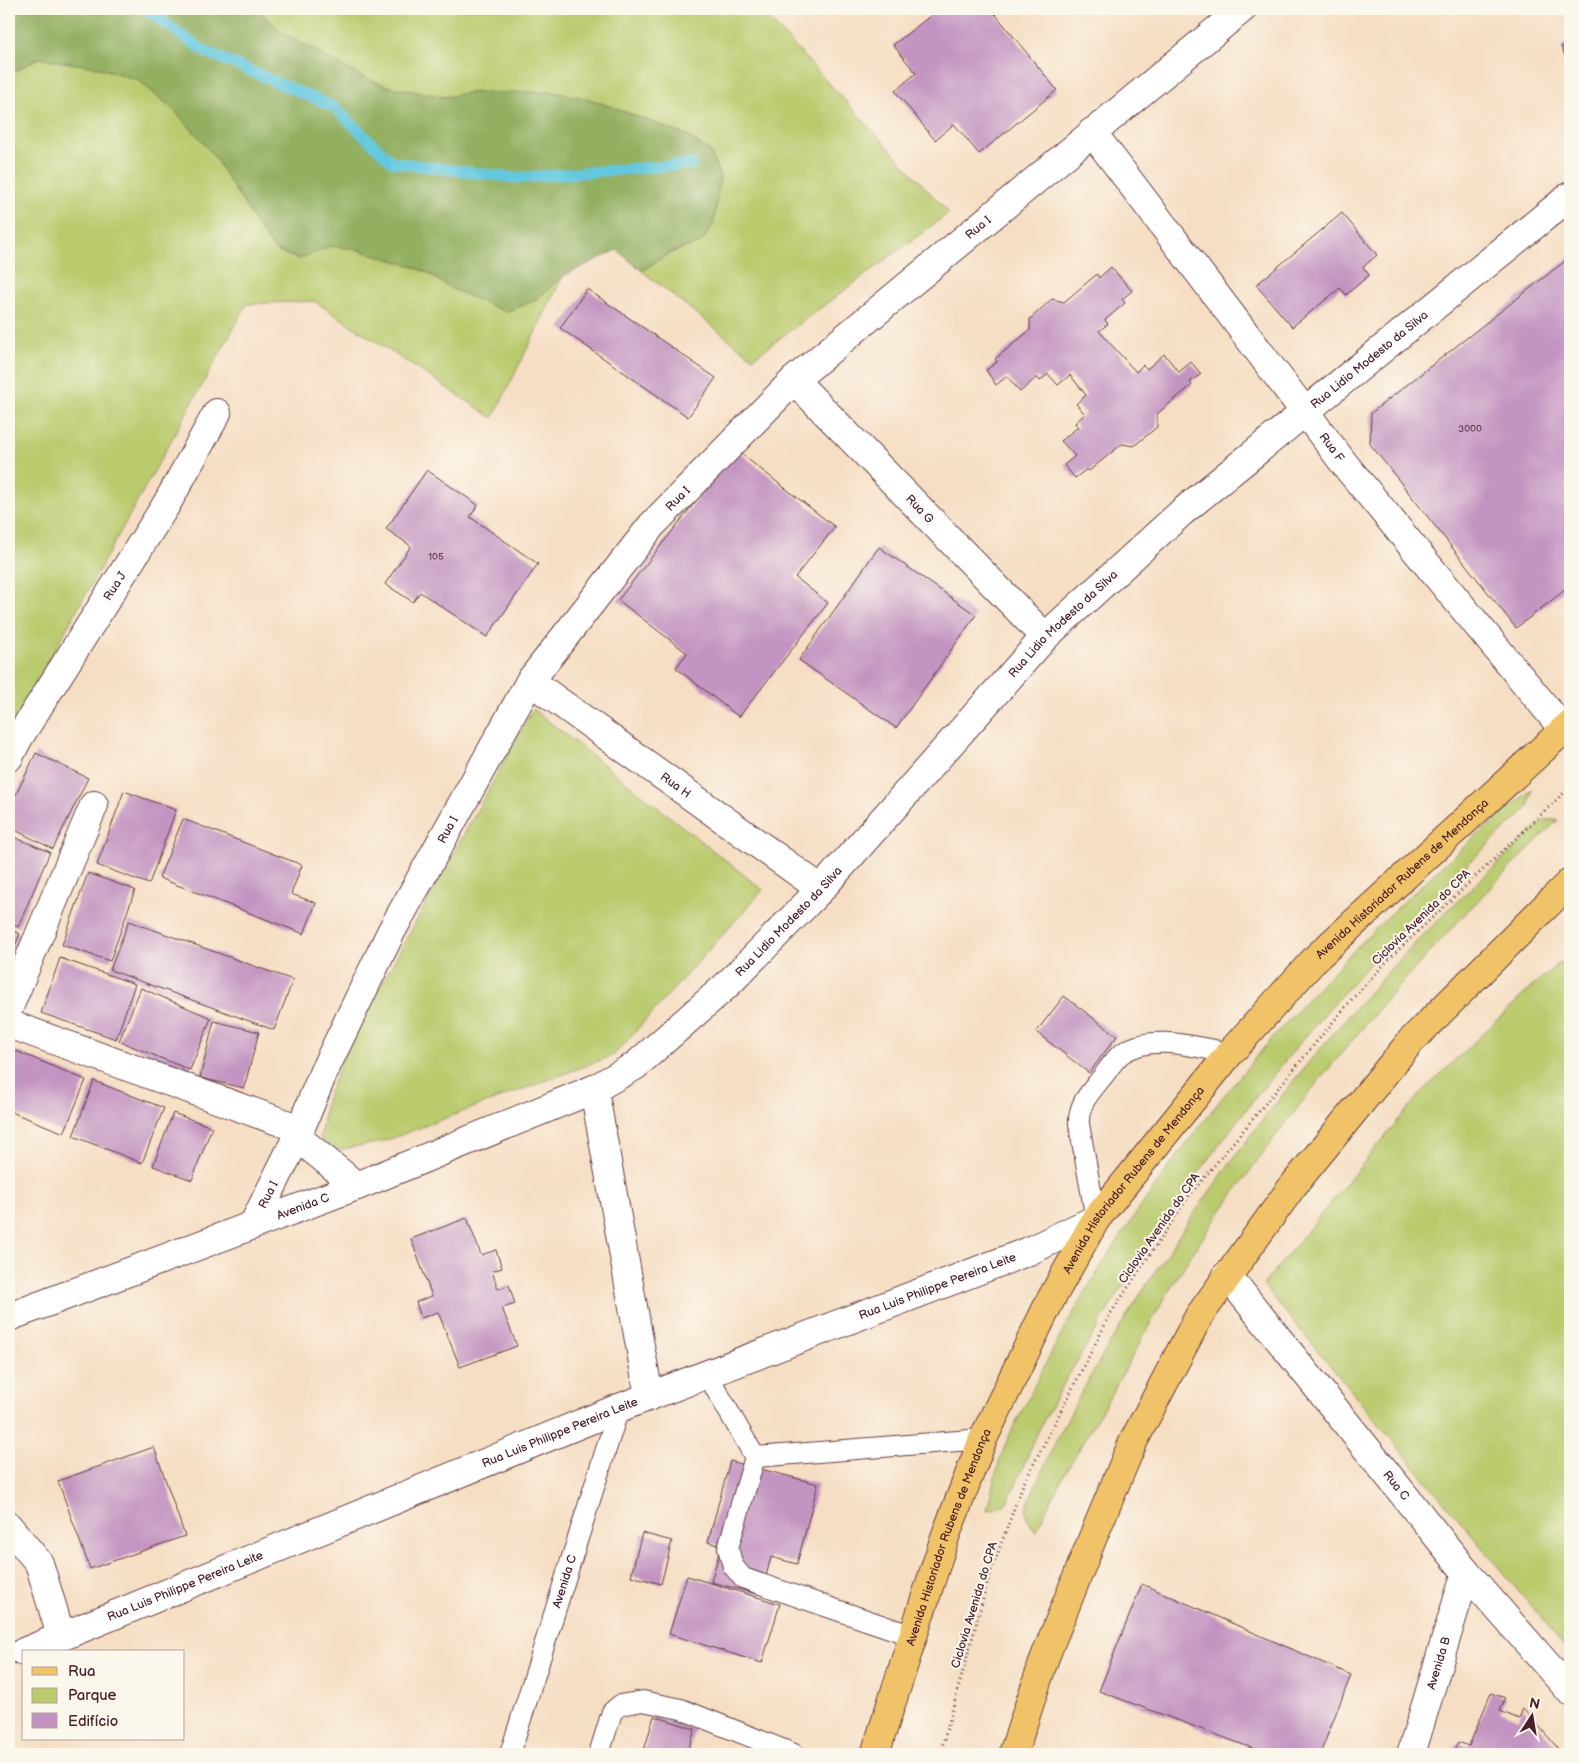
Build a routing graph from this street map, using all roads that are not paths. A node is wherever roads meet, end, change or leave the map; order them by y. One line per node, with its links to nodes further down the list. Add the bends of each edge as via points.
1 (1242, 9): 2 (street, Rua I)
2 (1092, 132): 4 (street, Rua I); 6 (street, Rua F)
3 (1570, 196): 6 (street, Rua Lidio Modesto da Silva)
4 (794, 380): 7 (street, Rua G); 8 (street, Rua I, via 652,525)
5 (217, 413): 10 (street, Rua J, via 166,505)
6 (1305, 413): 7 (street, Rua Lidio Modesto da Silva, via 1182,512); 9 (street, Rua F)
7 (1045, 637): 13 (street, Rua Lidio Modesto da Silva)
8 (530, 682): 13 (street, Rua H); 18 (street, Rua I, via 391,932)
9 (1568, 730): 16 (main road, Avenida Historiador Rubens de Mendonça, via 1316,958)
10 (9, 757)
11 (94, 805): 14 (street)
12 (1570, 882): 22 (main road, via 1411,1041 1292,1187)
13 (820, 889): 17 (street, Rua Lidio Modesto da Silva, via 730,983 635,1066)
14 (9, 1007)
15 (9, 1024): 18 (street)
16 (1230, 1054): 20 (main road, Avenida Historiador Rubens de Mendonça); 20 (lane, via 1166,1043 1134,1047 1120,1055 1083,1101 1078,1113)
17 (594, 1089): 19 (street, Avenida C); 25 (street)
18 (298, 1133): 19 (street); 21 (street, Rua I)
19 (357, 1186): 21 (street, Avenida C)
20 (1096, 1219): 24 (street, Rua Luis Philippe Pereira Leite, via 1029,1251); 27 (main road, Avenida Historiador Rubens de Mendonça, via 1051,1299)
21 (253, 1225): 23 (street, Avenida C)
22 (1227, 1275): 30 (street, Rua C); 41 (main road, via 1199,1316 1133,1442 1045,1657)
23 (9, 1317)
24 (707, 1374): 25 (street, Rua Luis Philippe Pereira Leite); 28 (lane)
25 (649, 1396): 26 (street, Rua Luis Philippe Pereira Leite)
26 (619, 1408): 31 (street, Rua Luis Philippe Pereira Leite); 37 (lane, Avenida C)
27 (983, 1438): 28 (lane); 32 (main road, Avenida Historiador Rubens de Mendonça, via 945,1537)
28 (755, 1457): 32 (lane, via 728,1548 733,1566 744,1578)
29 (9, 1527): 31 (street, via 38,1563)
30 (1466, 1572): 36 (street, Rua C); 42 (street, Avenida B)
31 (61, 1636): 33 (street, Rua Luis Philippe Pereira Leite)
32 (913, 1636): 40 (main road, Avenida Historiador Rubens de Mendonça)
33 (29, 1650)
34 (22, 1653): 35 (street, Rua Luis Philippe Pereira Leite)
35 (9, 1658)
36 (1570, 1691)
37 (510, 1754)
38 (599, 1754): 39 (lane, via 612,1712 620,1705 643,1701 722,1724)
39 (794, 1754)
40 (875, 1754)
41 (1013, 1754)
42 (1411, 1754)

